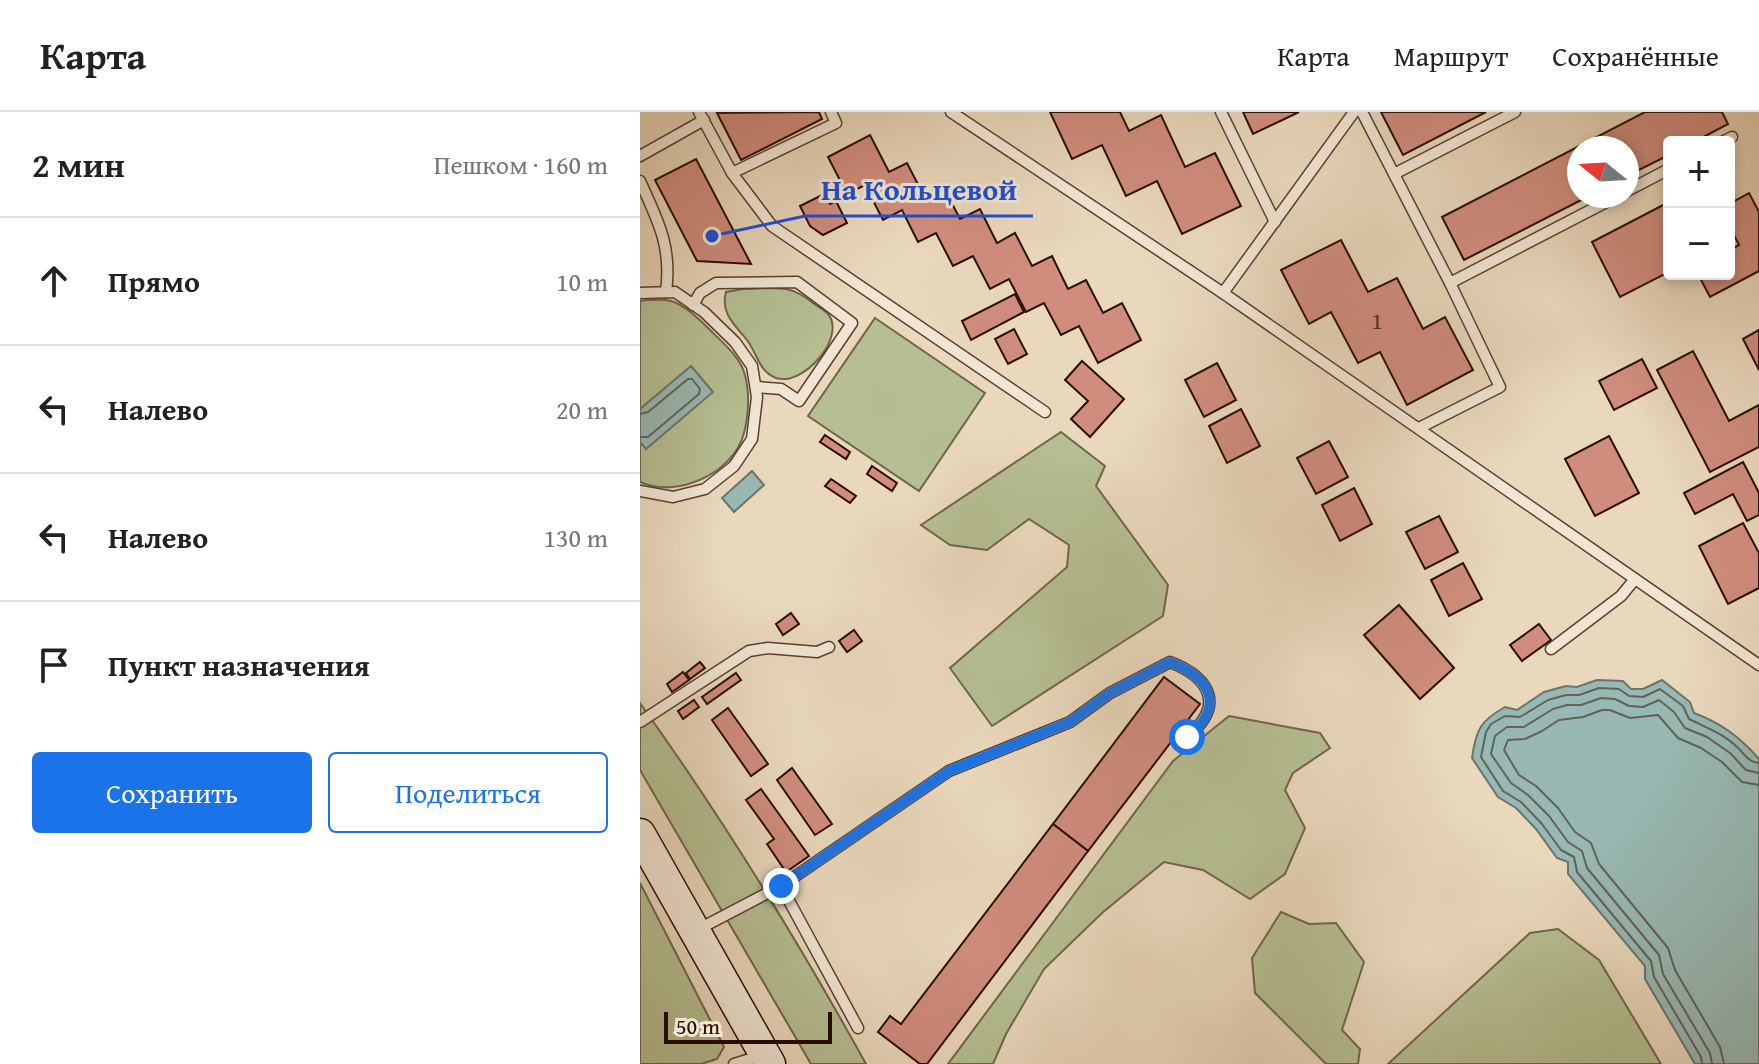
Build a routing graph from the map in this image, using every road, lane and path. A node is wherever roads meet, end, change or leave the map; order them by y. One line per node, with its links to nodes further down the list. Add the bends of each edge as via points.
1 (831, 112): 10 (lane, via 836,123)
2 (951, 112): 19 (lane)
3 (1221, 112): 15 (lane)
4 (1354, 112): 15 (lane)
5 (1362, 112): 11 (lane)
6 (1515, 112): 11 (lane)
7 (701, 116): 8 (lane); 10 (lane)
8 (640, 156)
9 (1663, 172): 13 (lane)
10 (732, 173): 22 (lane, via 772,226)
11 (1394, 174): 16 (lane)
12 (640, 181): 17 (lane, via 665,237)
13 (1639, 185)
14 (1595, 208): 16 (lane)
15 (1275, 222): 19 (lane)
16 (1450, 283): 23 (lane, via 1500,387)
17 (666, 292): 18 (lane); 20 (lane)
18 (640, 293)
19 (1223, 293): 23 (lane)
20 (693, 305): 21 (lane, via 735,342 752,366); 21 (lane, via 716,283 797,282 852,323 799,401 781,389)
21 (756, 387): 24 (lane, via 752,439 734,466 705,489 673,497)
22 (1045, 412)
23 (1419, 428): 25 (lane)
24 (640, 491)
25 (1635, 579): 27 (lane, via 1621,596); 28 (lane)
26 (829, 647): 29 (lane, via 817,652 749,651)
27 (1551, 649)
28 (1759, 665)
29 (640, 722)
30 (1187, 737): 32 (lane, via 1210,709 1210,696 1189,669 1170,662 1110,693 1070,722 949,771)
31 (640, 834): 33 (main road)
32 (781, 886): 33 (lane); 34 (lane)
33 (695, 931): 35 (main road)
34 (858, 1028)
35 (768, 1059): 36 (lane)
36 (734, 1064)

